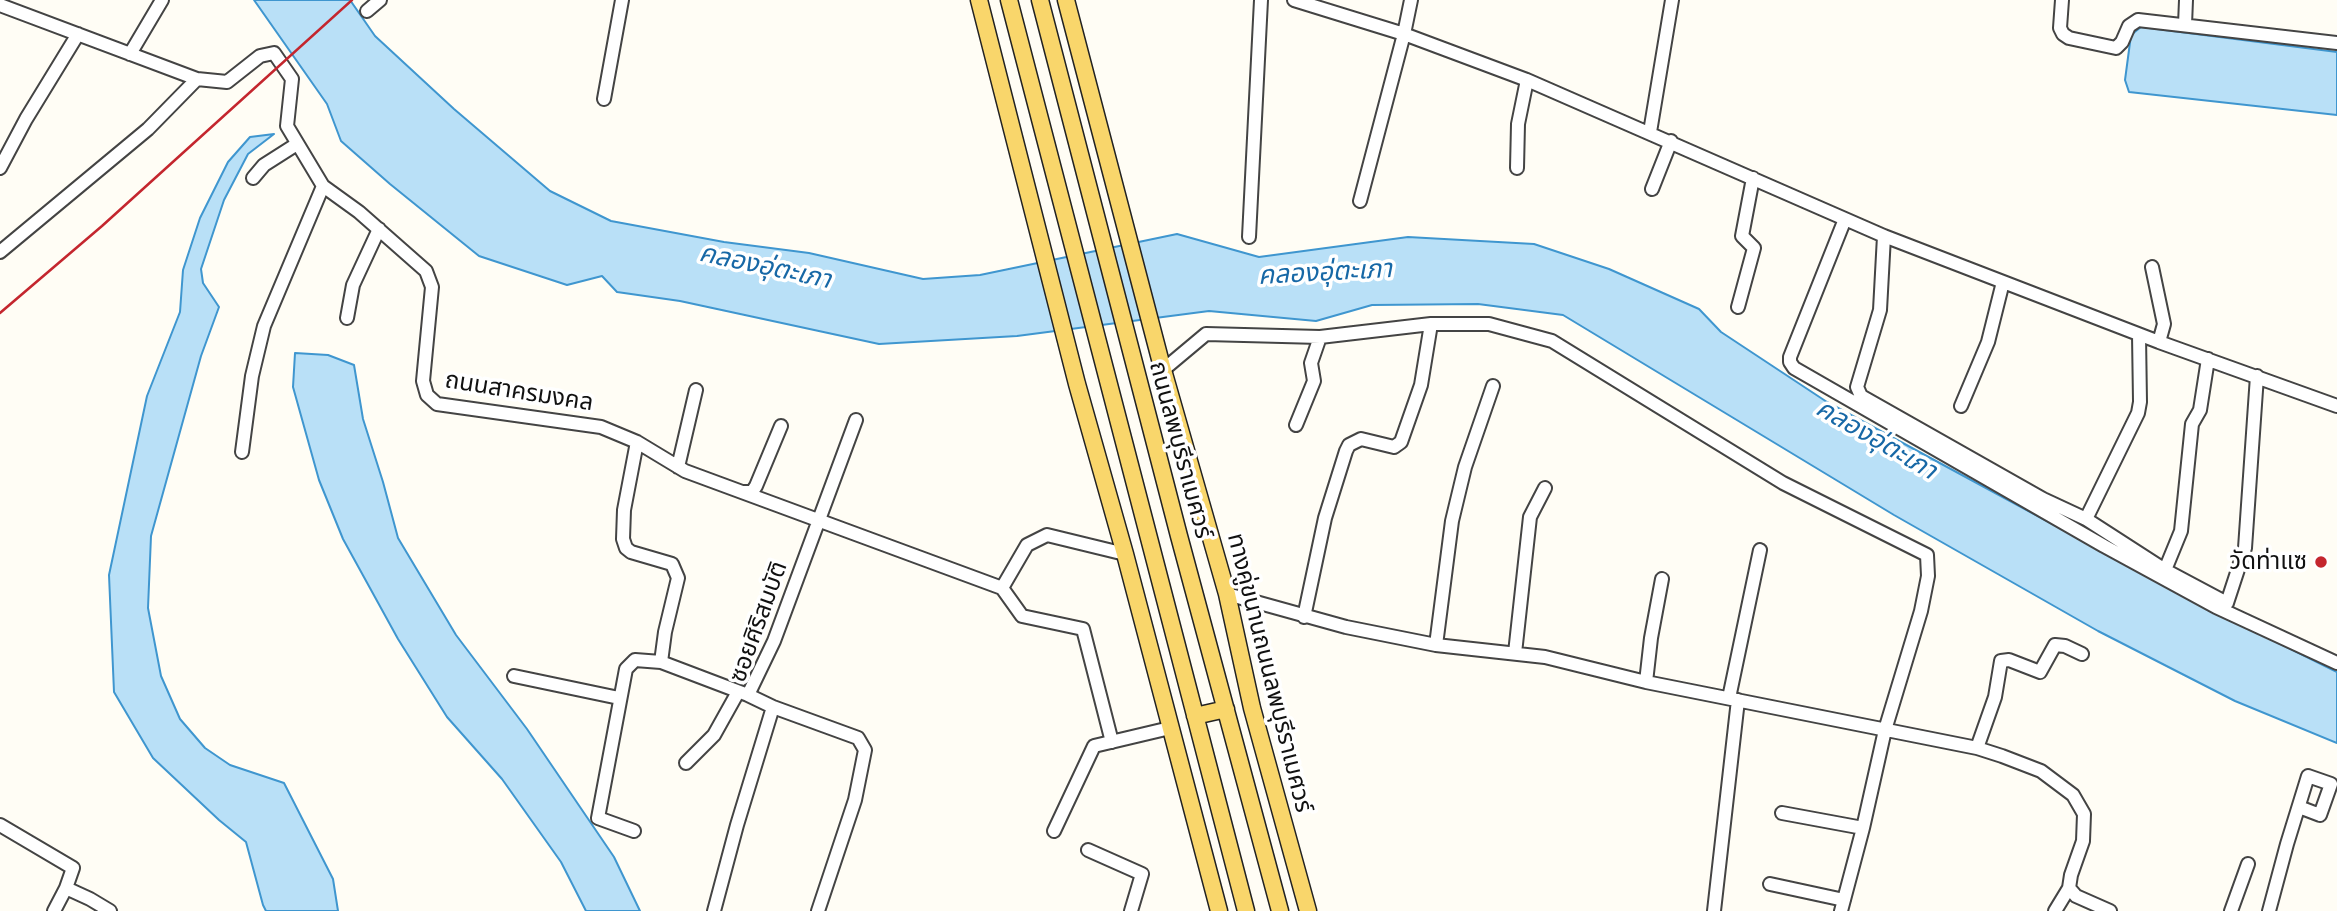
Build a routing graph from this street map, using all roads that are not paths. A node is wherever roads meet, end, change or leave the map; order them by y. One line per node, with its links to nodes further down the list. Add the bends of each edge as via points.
1 (162, 0): 20 (street)
2 (380, 0): 15 (street)
3 (622, 0): 23 (street)
4 (979, 0): 65 (main road)
5 (1009, 0): 83 (main road)
6 (1040, 0): 82 (main road, ถนนลพบุรีราเมศวร์)
7 (1066, 0): 48 (main road, ทางคู่ขนานถนนลพบุรีราเมศวร์)
8 (1261, 0): 37 (street)
9 (1294, 0): 18 (street)
10 (1410, 0): 18 (street)
11 (1672, 0): 24 (street)
12 (2062, 0): 16 (street, via 2063,34 2116,48 2138,20)
13 (2186, 0): 16 (street)
14 (0, 5): 17 (street, ถนนสาครมงคล)
15 (367, 11)
16 (2185, 25): 19 (street)
17 (78, 34): 20 (street, ถนนสาครมงคล); 27 (street)
18 (1404, 34): 22 (street); 33 (street)
19 (2337, 43)
20 (130, 54): 21 (street, ถนนสาครมงคล)
21 (197, 79): 26 (street, ถนนสาครมงคล, via 227,82 260,56 274,53 292,79 287,126); 38 (street, via 148,129)
22 (1527, 79): 24 (street); 28 (street, via 1518,124)
23 (604, 99)
24 (1650, 132): 25 (street)
25 (1671, 141): 30 (street); 32 (street)
26 (297, 144): 29 (street, via 264,165); 31 (street, ถนนสาครมงคล)
27 (0, 168)
28 (1517, 168)
29 (253, 178)
30 (1753, 178): 34 (street); 41 (street, via 1742,236 1754,248)
31 (323, 186): 35 (street, ถนนสาครมงคล); 58 (street, via 264,326 251,376)
32 (1652, 189)
33 (1360, 201)
34 (1845, 219): 36 (street); 75 (street, via 1790,357 1794,368 2216,607)
35 (379, 229): 42 (street, via 353,285); 57 (street, ถนนสาครมงคล, via 426,271 432,287 423,381 431,400 601,426)
36 (1884, 236): 40 (street); 62 (street, via 1880,310 1858,392)
37 (1249, 237)
38 (0, 252)
39 (2152, 267): 46 (street, via 2164,324)
40 (2003, 282): 44 (street); 52 (street, via 1988,342)
41 (1738, 307)
42 (347, 318)
43 (1431, 324): 45 (street); 70 (street, via 1421,385 1401,442 1394,447 1362,439 1346,451 1325,518); 85 (street, via 1489,324 1552,341 1783,483 1927,555 1921,611)
44 (2139, 335): 46 (street); 62 (street, via 2138,413)
45 (1320, 337): 48 (street, via 1206,334); 55 (street, via 1311,363 1314,381)
46 (2159, 342): 47 (street)
47 (2208, 359): 49 (street); 66 (street, via 2200,410 2192,424 2181,531)
48 (1162, 367): 69 (main road, ทางคู่ขนานถนนลพบุรีราเมศวร์)
49 (2257, 376): 53 (street); 66 (street, via 2245,548 2227,604)
50 (1493, 386): 71 (street, via 1452,521)
51 (696, 390): 59 (street)
52 (1961, 406)
53 (2337, 406)
54 (856, 419): 63 (street, ซอยศิริสมบัติ)
55 (1296, 425)
56 (781, 426): 61 (street, via 756,486 752,492)
57 (637, 442): 59 (street, ถนนสาครมงคล); 74 (street, via 623,539 631,552 672,564 678,578)
58 (242, 452)
59 (678, 467): 61 (street, ถนนสาครมงคล)
60 (1545, 488): 72 (street, via 1530,517)
61 (743, 492): 63 (street, ถนนสาครมงคล)
62 (2086, 519): 66 (street)
63 (817, 520): 68 (street, ถนนสาครมงคล); 78 (street, ซอยศิริสมบัติ, via 774,641)
64 (1760, 550): 80 (street)
65 (1125, 554): 68 (street, via 1047,535 1027,545); 84 (main road)
66 (2165, 570)
67 (1662, 579): 77 (street)
68 (1002, 588): 86 (street, via 1022,616 1083,629)
69 (1227, 594): 70 (street); 110 (main road, ทางคู่ขนานถนนลพบุรีราเมศวร์, via 1252,708)
70 (1304, 617): 71 (street)
71 (1437, 645): 72 (street)
72 (1514, 653): 77 (street)
73 (2082, 654): 87 (street, via 2054,645 2040,672 2001,661 1995,697)
74 (661, 662): 78 (street); 79 (street, via 635,660 626,668)
75 (2337, 663)
76 (514, 676): 79 (street)
77 (1646, 682): 80 (street)
78 (743, 693): 81 (street, ซอยศิริสมบัติ); 88 (street, via 714,735)
79 (620, 698): 93 (street, via 607,732 598,818)
80 (1734, 699): 85 (street); 111 (street)
81 (773, 707): 104 (street); 105 (street, ซอยศิริสมบัติ, via 858,738 865,750 855,800)
82 (1226, 709): 83 (main road); 109 (main road, ถนนลพบุรีราเมศวร์)
83 (1195, 716): 108 (main road)
84 (1170, 728): 86 (street); 107 (main road)
85 (1885, 730): 87 (street); 92 (street)
86 (1112, 742): 94 (street, via 1094,746)
87 (1977, 748): 98 (street, via 2041,771 2073,795 2084,814 2083,841)
88 (686, 763)
89 (2299, 807): 115 (street)
90 (1782, 813): 92 (street)
91 (0, 825): 99 (street, via 73,868)
92 (1863, 828): 101 (street)
93 (634, 831)
94 (1054, 831)
95 (1087, 850): 106 (street, via 1142,874)
96 (2248, 864): 114 (street)
97 (1770, 884): 101 (street)
98 (2069, 887): 112 (street); 113 (street)
99 (66, 888): 100 (street); 102 (street)
100 (88, 905): 103 (street)
101 (1843, 905)
102 (54, 911)
103 (110, 911)
104 (714, 911)
105 (818, 911)
106 (1131, 911)
107 (1219, 911)
108 (1246, 911)
109 (1280, 911)
110 (1308, 911)
111 (1714, 911)
112 (2054, 911)
113 (2110, 911)
114 (2231, 911)
115 (2269, 911)

